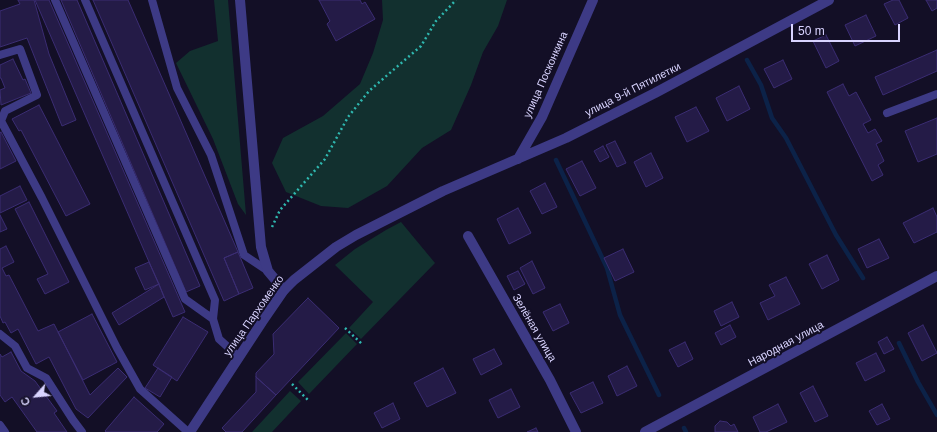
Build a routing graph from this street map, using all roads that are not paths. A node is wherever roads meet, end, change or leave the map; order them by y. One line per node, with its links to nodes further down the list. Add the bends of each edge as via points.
1 (55, 0): 17 (lane, via 185,299)
2 (85, 0): 17 (lane, via 215,300)
3 (152, 0): 14 (lane, via 177,88 211,155 244,255)
4 (240, 0): 14 (street, via 261,247)
5 (593, 0): 11 (street, улица Посконкина, via 542,117)
6 (829, 0): 11 (street, улица 9-й Пятилетки, via 655,93)
7 (0, 55): 10 (lane, via 20,49 38,95 5,111)
8 (937, 94): 9 (lane)
9 (887, 113)
10 (0, 121): 23 (lane, via 42,198 116,348 140,389)
11 (518, 159): 12 (street, улица 9-й Пятилетки)
12 (443, 191): 16 (street, улица Пархоменко, via 336,247 299,275)
13 (468, 236): 24 (street, Зелёная улица, via 550,380)
14 (268, 271): 16 (street)
15 (937, 276): 25 (street, Народная улица)
16 (284, 290): 19 (street, улица Пархоменко)
17 (213, 318): 19 (lane, via 219,339)
18 (0, 334): 22 (lane, via 15,346 26,368 46,378)
19 (239, 357): 23 (street, улица Пархоменко)
20 (0, 425): 21 (lane)
21 (5, 432)
22 (82, 432)
23 (189, 432)
24 (576, 432)
25 (645, 432)

